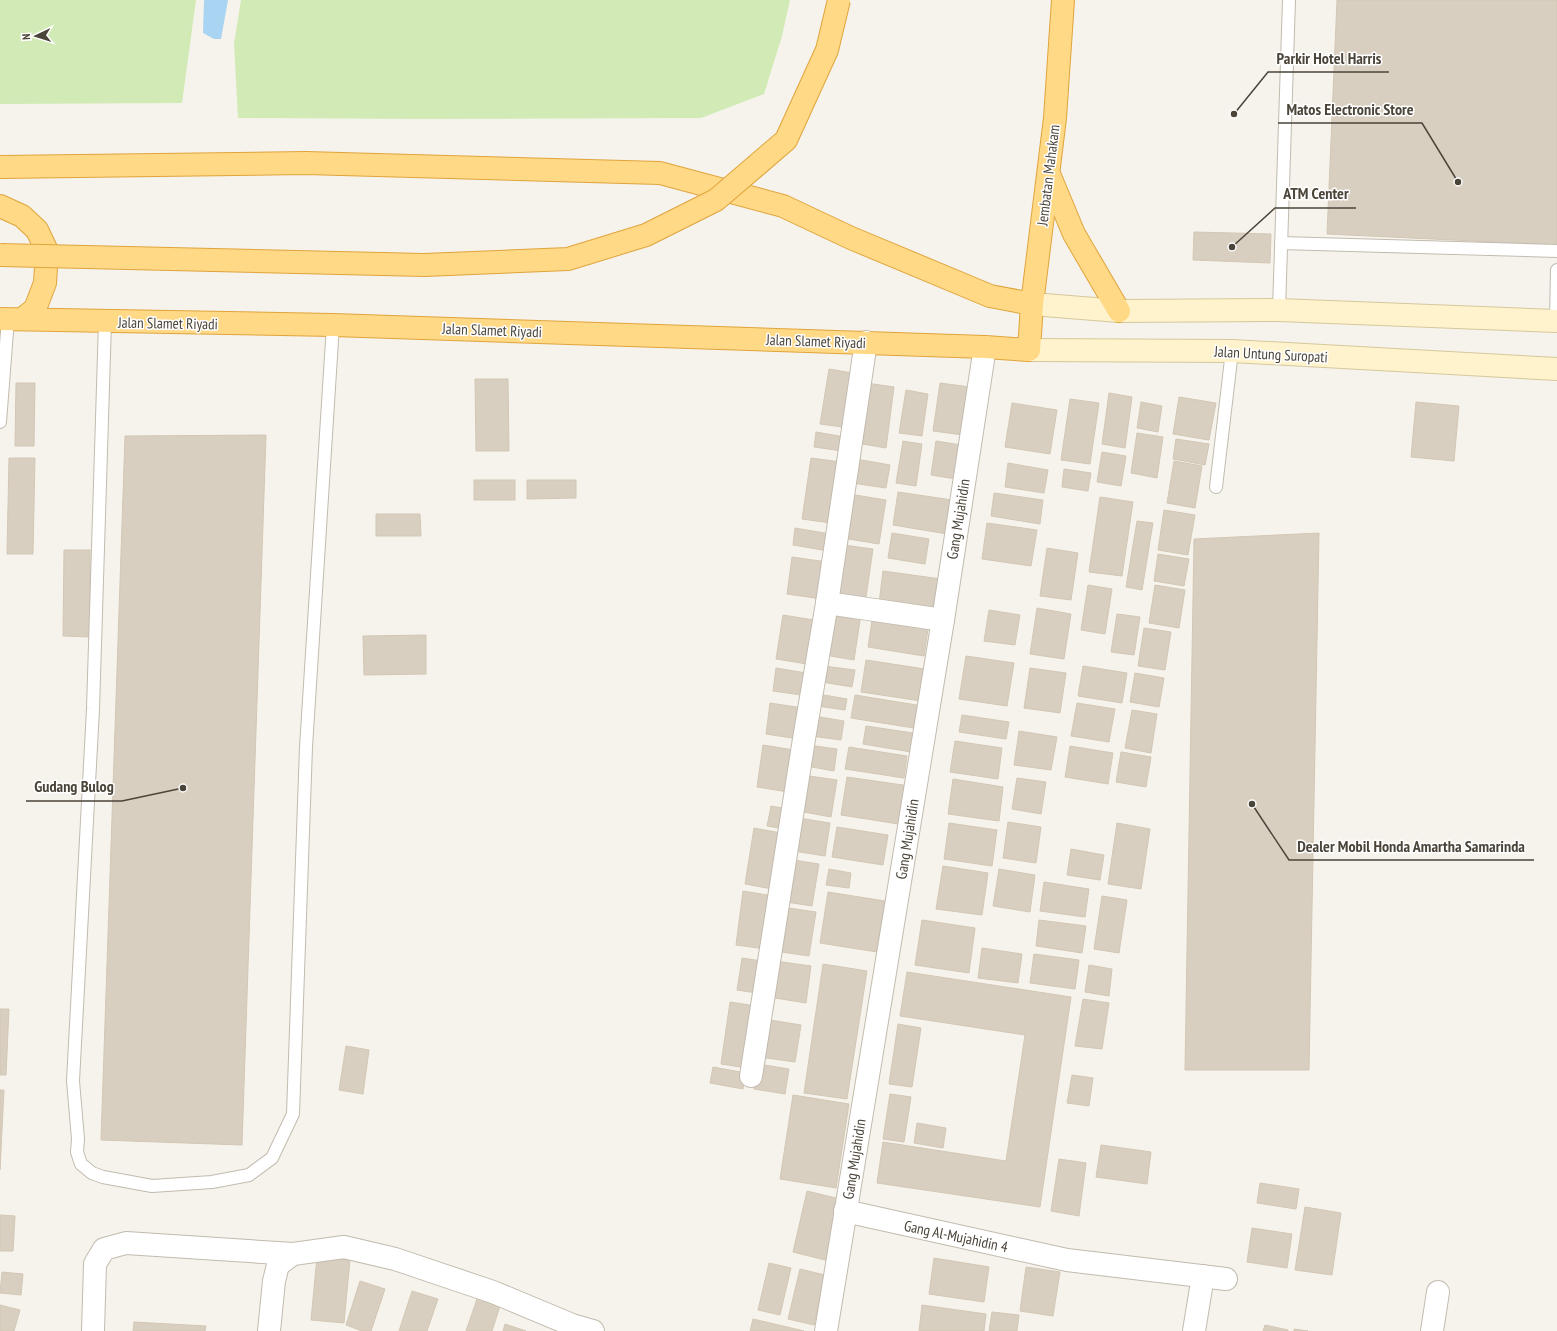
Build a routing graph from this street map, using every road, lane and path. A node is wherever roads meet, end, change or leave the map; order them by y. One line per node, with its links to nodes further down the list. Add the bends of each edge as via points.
1 (839, 0): 9 (highway, bridge, via 827,50 786,140 716,200 639,238 568,259 424,265)
2 (1063, 0): 5 (highway, Jembatan Mahakam)
3 (1289, 0): 7 (lane)
4 (0, 167): 11 (highway, via 306,163 660,174 783,206 851,238 990,296)
5 (1049, 173): 11 (highway, Jembatan Mahakam); 13 (highway, via 1074,234)
6 (0, 206): 14 (highway, via 22,216 37,230 47,251 45,283 35,309)
7 (1281, 243): 8 (lane); 12 (lane)
8 (1557, 251)
9 (0, 255)
10 (1557, 270): 15 (lane)
11 (1032, 304): 13 (main road); 20 (highway, Jembatan Mahakam)
12 (1279, 310): 13 (main road); 15 (main road)
13 (1119, 311)
14 (10, 319): 16 (highway, Jalan Slamet Riyadi); 23 (lane)
15 (1556, 321)
16 (105, 322): 17 (highway, Jalan Slamet Riyadi); 17 (lane, via 93,709 73,1081 77,1152 81,1164 92,1173 103,1177 152,1186 212,1182 249,1175 272,1158 293,1114 306,747)
17 (333, 325): 18 (highway, Jalan Slamet Riyadi)
18 (866, 342): 19 (highway, Jalan Slamet Riyadi); 25 (street)
19 (985, 347): 20 (highway, Jalan Untung Suropati); 26 (street, Gang Mujahidin)
20 (1029, 350): 21 (main road, Jalan Untung Suropati)
21 (1232, 351): 22 (main road, Jalan Untung Suropati); 24 (lane)
22 (1557, 369)
23 (0, 422)
24 (1216, 487)
25 (827, 603): 26 (street); 27 (street)
26 (943, 620): 28 (street, Gang Mujahidin)
27 (752, 1076)
28 (845, 1211): 30 (street, Gang Al-Mujahidin 4, via 1067,1260); 36 (street, Gang Mujahidin)
29 (292, 1254): 33 (street, via 126,1244 104,1249 95,1264); 34 (street, via 278,1266); 35 (street, via 344,1247 395,1259 492,1292)
30 (1203, 1276): 31 (street, Gang Al-Mujahidin 4); 37 (street)
31 (1226, 1279)
32 (1438, 1292): 38 (street)
33 (93, 1331)
34 (269, 1331)
35 (593, 1331)
36 (826, 1331)
37 (1194, 1331)
38 (1432, 1331)

